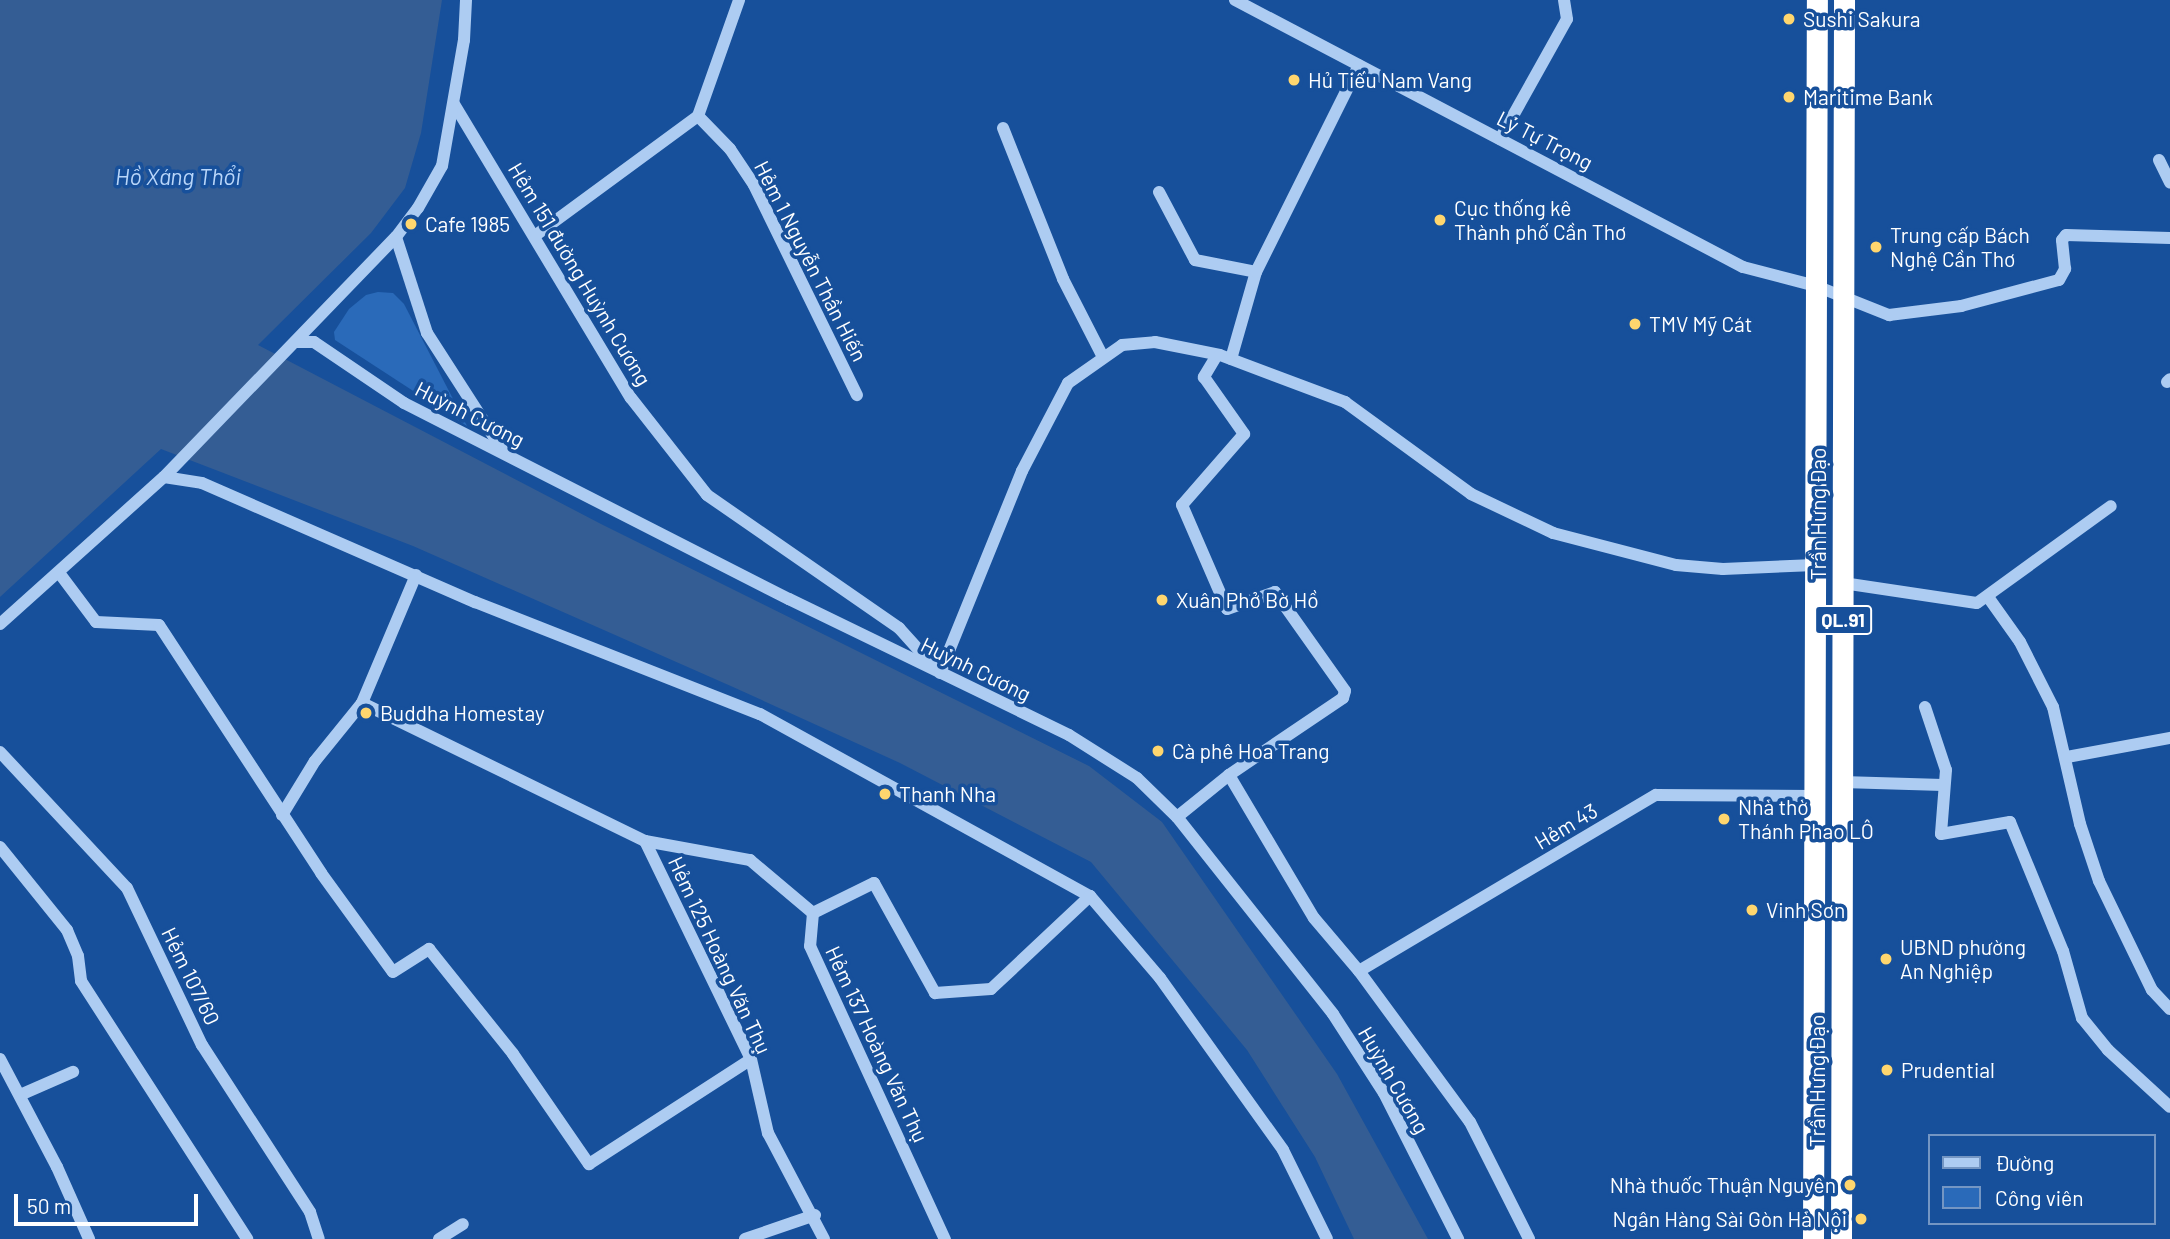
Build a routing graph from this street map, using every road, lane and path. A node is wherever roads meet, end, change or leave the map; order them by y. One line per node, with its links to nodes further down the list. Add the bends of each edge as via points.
1 (466, 0): 8 (street)
2 (739, 0): 9 (street)
3 (1235, 0): 7 (street, Lý Tự Trọng)
4 (1564, 0): 11 (street, via 1567,19)
5 (1816, 0): 19 (highway, Trần Hưng Đạo / QL.91)
6 (1844, 0): 20 (highway, Trần Hưng Đạo / QL.91)
7 (1359, 65): 11 (street, Lý Tự Trọng); 18 (street)
8 (454, 104): 15 (street, Hẻm 151 đường Huỳnh Cương); 16 (street, via 442,166)
9 (698, 116): 15 (street); 25 (street, Hẻm 1 Nguyễn Thần Hiến, via 730,149 754,184)
10 (1003, 128): 23 (street, via 1063,279)
11 (1500, 139): 19 (street, Lý Tự Trọng, via 1743,267)
12 (2159, 160): 13 (street)
13 (2170, 183)
14 (1159, 192): 18 (street, via 1195,260)
15 (536, 235): 35 (street, Hẻm 151 đường Huỳnh Cương, via 579,317 631,398 707,495 900,628)
16 (396, 237): 21 (street); 26 (street, via 427,333 453,380)
17 (2170, 238): 20 (street, Lý Tự Trọng, via 2066,235 2062,240 2065,269 2059,280 1961,306 1889,314)
18 (1256, 272): 24 (street)
19 (1816, 286): 20 (street, Lý Tự Trọng); 29 (highway, Trần Hưng Đạo / QL.91)
20 (1843, 296): 32 (highway, Trần Hưng Đạo / QL.91)
21 (291, 346): 26 (street, Huỳnh Cương, via 314,342 404,403); 27 (street)
22 (1217, 355): 23 (street, via 1155,342 1122,345); 24 (street); 41 (street, via 1204,377 1244,434 1182,505 1227,608 1275,592 1345,691 1343,698)
23 (1103, 358): 35 (street, via 1068,383 1022,471)
24 (1231, 359): 29 (street, via 1345,402 1471,494 1553,533 1676,565 1723,569)
25 (857, 395)
26 (506, 454): 35 (street, Huỳnh Cương)
27 (164, 477): 30 (street); 31 (street, via 202,483)
28 (2111, 506): 33 (street)
29 (1815, 565): 44 (highway, Trần Hưng Đạo / QL.91)
30 (60, 575): 34 (street); 45 (street, via 96,622 159,625 251,759)
31 (416, 575): 36 (street); 49 (street, via 475,603 760,713)
32 (1843, 583): 33 (street, via 1963,603); 42 (highway, Trần Hưng Đạo / QL.91)
33 (1988, 597): 40 (street, via 2020,642 2053,706)
34 (0, 624)
35 (940, 673): 46 (street, Huỳnh Cương, via 1069,735 1137,778)
36 (362, 703): 45 (street, via 315,761); 47 (street)
37 (1925, 707): 43 (street, via 1946,770)
38 (2170, 738): 40 (street)
39 (0, 752): 62 (street, Hẻm 107/60, via 127,888 202,1045 310,1212)
40 (2067, 757): 52 (street, via 2080,824 2121,931 2152,990)
41 (1229, 775): 46 (street); 51 (street, via 1314,918)
42 (1842, 782): 43 (street); 71 (highway, Trần Hưng Đạo / QL.91)
43 (1943, 785): 57 (street, via 1941,834 2010,822 2063,951 2082,1017 2108,1050)
44 (1814, 796): 51 (street, Hẻm 43, via 1656,794); 70 (highway, Trần Hưng Đạo / QL.91)
45 (282, 815): 54 (street, via 393,972 429,949 513,1054 589,1164)
46 (1177, 817): 68 (street, Huỳnh Cương, via 1333,1014 1384,1093)
47 (645, 841): 50 (street, via 750,860); 54 (street, Hẻm 125 Hoàng Văn Thụ)
48 (0, 847): 61 (street, via 67,930 81,981)
49 (1090, 896): 50 (street, via 991,989 935,993 874,883); 67 (street, via 1160,978 1283,1150)
50 (813, 913): 66 (street, Hẻm 137 Hoàng Văn Thụ, via 810,946)
51 (1359, 971): 69 (street, via 1469,1122)
52 (2170, 1009)
53 (0, 1059): 56 (street)
54 (751, 1059): 58 (street, Hẻm 125 Hoàng Văn Thụ, via 768,1133)
55 (73, 1072): 56 (street)
56 (20, 1095): 60 (street)
57 (2170, 1107)
58 (815, 1215): 64 (street); 65 (street, Hẻm 125 Hoàng Văn Thụ)
59 (463, 1224): 63 (street)
60 (89, 1239)
61 (247, 1239)
62 (319, 1239)
63 (439, 1239)
64 (745, 1239)
65 (824, 1239)
66 (945, 1239)
67 (1327, 1239)
68 (1458, 1239)
69 (1529, 1239)
70 (1813, 1239)
71 (1840, 1239)

